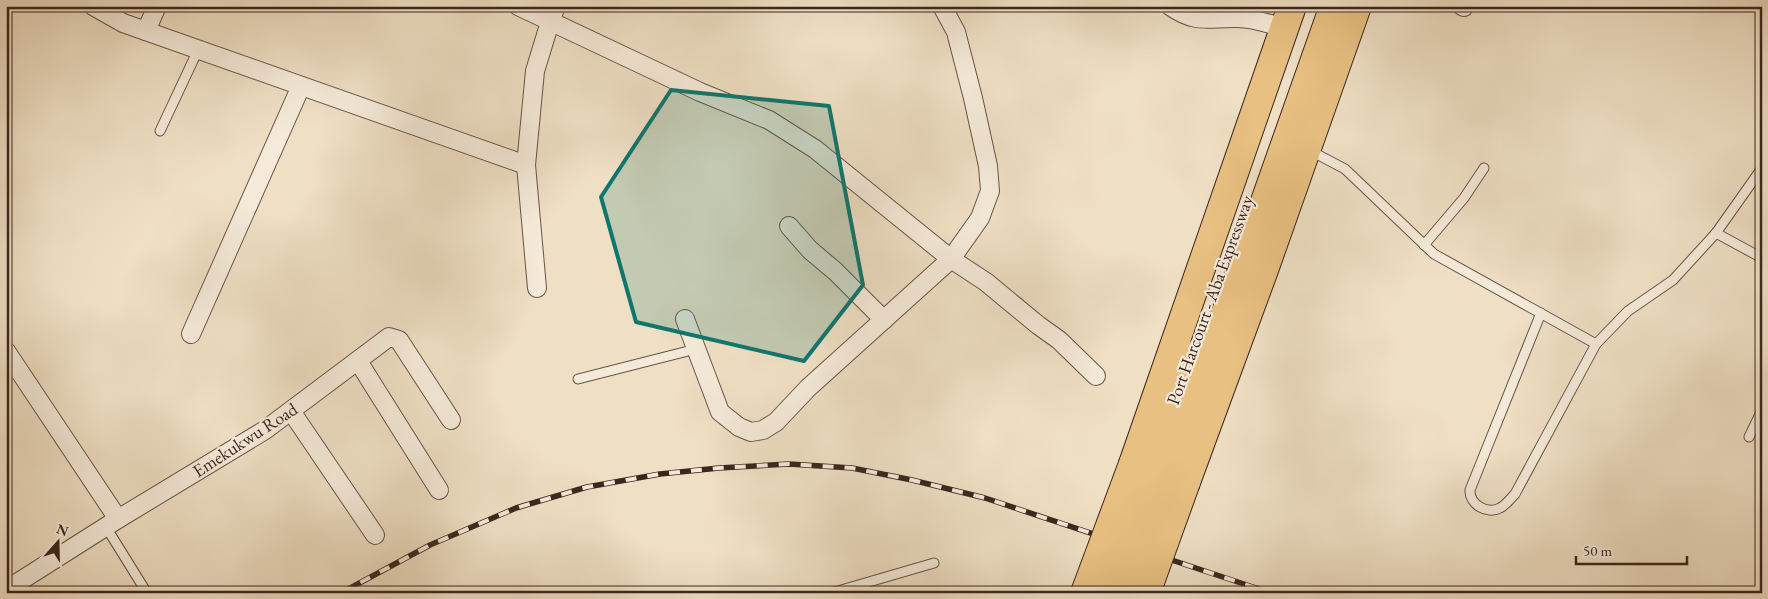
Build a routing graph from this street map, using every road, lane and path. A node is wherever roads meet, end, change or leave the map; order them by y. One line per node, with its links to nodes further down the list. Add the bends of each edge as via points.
1 (93, 6): 11 (street, via 123,23)
2 (157, 6): 11 (street)
3 (518, 6): 9 (street)
4 (942, 6): 23 (street, via 956,32 988,166 990,191 980,218)
5 (1170, 6): 10 (street, via 1180,14 1209,20)
6 (1315, 6): 39 (main road, Port Harcourt - Aba Expressway)
7 (1334, 6): 39 (main road, Port Harcourt - Aba Expressway)
8 (1357, 6): 15 (main road)
9 (553, 14): 16 (street, via 535,71); 23 (street, via 700,92 769,120 815,149)
10 (1288, 17): 39 (main road)
11 (146, 31): 12 (street)
12 (198, 50): 13 (street); 14 (lane)
13 (301, 86): 16 (street); 28 (street)
14 (160, 131)
15 (1306, 149): 21 (lane, via 1345,170); 39 (main road)
16 (526, 165): 24 (street)
17 (1484, 168): 21 (lane, via 1464,198)
18 (1762, 168): 20 (lane)
19 (789, 226): 27 (street)
20 (1716, 233): 22 (lane); 29 (lane, via 1673,280 1628,312)
21 (1424, 244): 25 (lane, via 1434,254)
22 (1762, 258)
23 (951, 259): 27 (street); 33 (street, via 1060,340)
24 (537, 288)
25 (1540, 313): 29 (lane); 29 (lane, via 1470,490 1474,503 1483,508 1500,508 1515,494)
26 (684, 319): 30 (street)
27 (884, 320): 30 (street, via 808,388 776,422 752,432 739,427 720,412)
28 (191, 334)
29 (1596, 344)
30 (696, 349): 34 (lane)
31 (6, 351): 41 (street)
32 (358, 361): 36 (street, Emekukwu Road); 37 (street, Emekukwu Road, via 389,337 399,340); 40 (street)
33 (1096, 376)
34 (578, 379)
35 (1762, 410): 38 (lane)
36 (291, 411): 41 (street, Emekukwu Road, via 266,430); 42 (street)
37 (451, 420)
38 (1749, 437)
39 (1159, 473): 47 (main road, bridge); 48 (main road, Port Harcourt - Aba Expressway, bridge); 49 (main road, Port Harcourt - Aba Expressway, bridge); 50 (main road, bridge)
40 (439, 490)
41 (112, 523): 44 (street, Emekukwu Road); 45 (lane)
42 (375, 535)
43 (934, 563): 46 (lane)
44 (6, 590)
45 (146, 593)
46 (831, 593)
47 (1085, 593)
48 (1105, 593)
49 (1126, 593)
50 (1146, 593)

